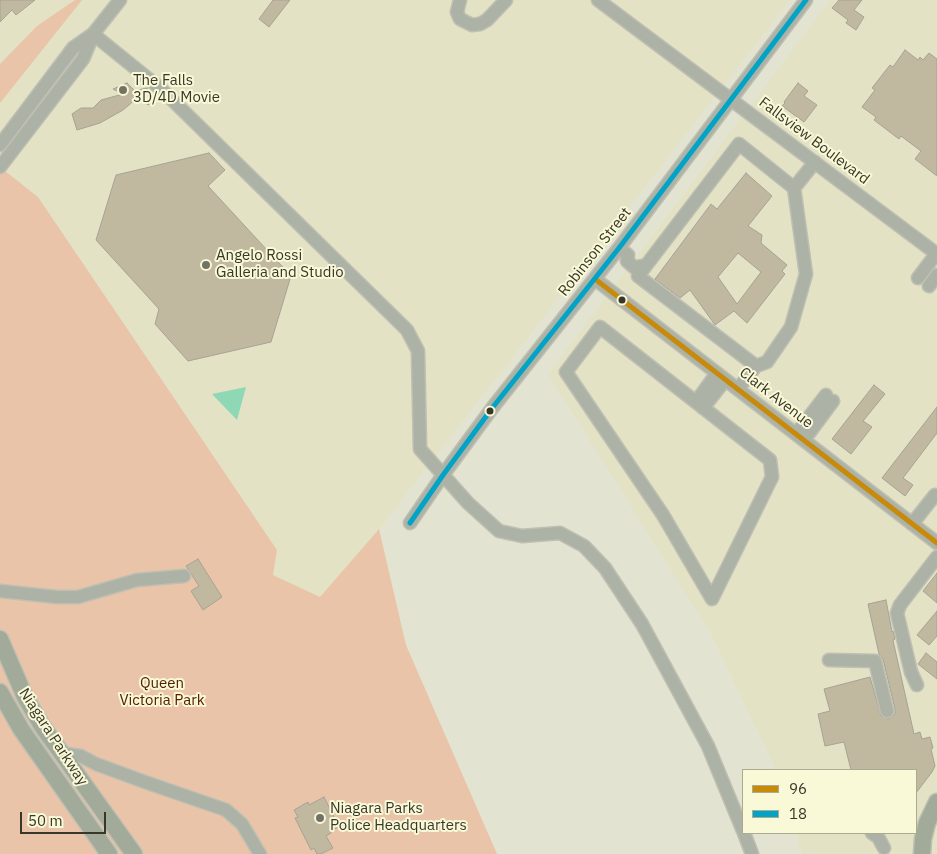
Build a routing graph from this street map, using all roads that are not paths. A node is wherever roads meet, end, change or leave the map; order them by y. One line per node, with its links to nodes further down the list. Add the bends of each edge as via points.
1 (120, 0): 6 (street)
2 (460, 0): 3 (street, via 456,12 464,23 472,25 487,20)
3 (506, 0)
4 (598, 0): 7 (street, Fallsview Boulevard)
5 (806, 0): 7 (street, Robinson Street)
6 (93, 34): 8 (street, via 74,48); 10 (street, via 83,59); 23 (street, via 161,89 407,330 418,351 420,449)
7 (732, 100): 9 (street, Fallsview Boulevard); 12 (street, Robinson Street)
8 (0, 145)
9 (815, 162): 11 (street); 13 (street, Fallsview Boulevard)
10 (0, 167)
11 (794, 188): 14 (street, via 739,144); 17 (street, via 806,274 792,327 767,362)
12 (624, 252): 14 (street, via 627,261 635,268); 16 (street, Robinson Street)
13 (937, 254): 15 (street, via 923,282)
14 (642, 267): 17 (street, via 638,276)
15 (937, 275)
16 (595, 279): 18 (street, Clark Avenue); 23 (street, Robinson Street)
17 (756, 366): 19 (street)
18 (721, 376): 19 (street, Clark Avenue); 21 (street)
19 (738, 389): 22 (street, Clark Avenue)
20 (829, 398): 22 (street)
21 (700, 405): 21 (street, via 770,460 772,477 712,599 664,515 566,372 600,327)
22 (800, 437): 26 (street, Clark Avenue)
23 (443, 475): 25 (street, Robinson Street); 38 (street, via 468,504 499,530 522,536 560,533 584,546 605,568 642,624 708,746)
24 (935, 495): 26 (street)
25 (410, 523)
26 (912, 524): 27 (street, Clark Avenue)
27 (937, 543)
28 (937, 557): 33 (street, via 897,613)
29 (184, 576): 30 (street, via 137,580 78,597)
30 (0, 591)
31 (0, 639): 36 (main road, Niagara Parkway, via 25,697)
32 (829, 660): 35 (street, via 875,661)
33 (917, 685)
34 (0, 692): 42 (main road, Niagara Parkway, via 21,729)
35 (887, 711)
36 (62, 752): 43 (main road, Niagara Parkway); 44 (street, via 81,756 226,810 242,824)
37 (937, 802): 46 (main road, via 927,823)
38 (742, 827)
39 (745, 834): 45 (street)
40 (874, 834): 41 (street)
41 (884, 848)
42 (109, 854)
43 (134, 854)
44 (260, 854)
45 (752, 854)
46 (922, 854)

